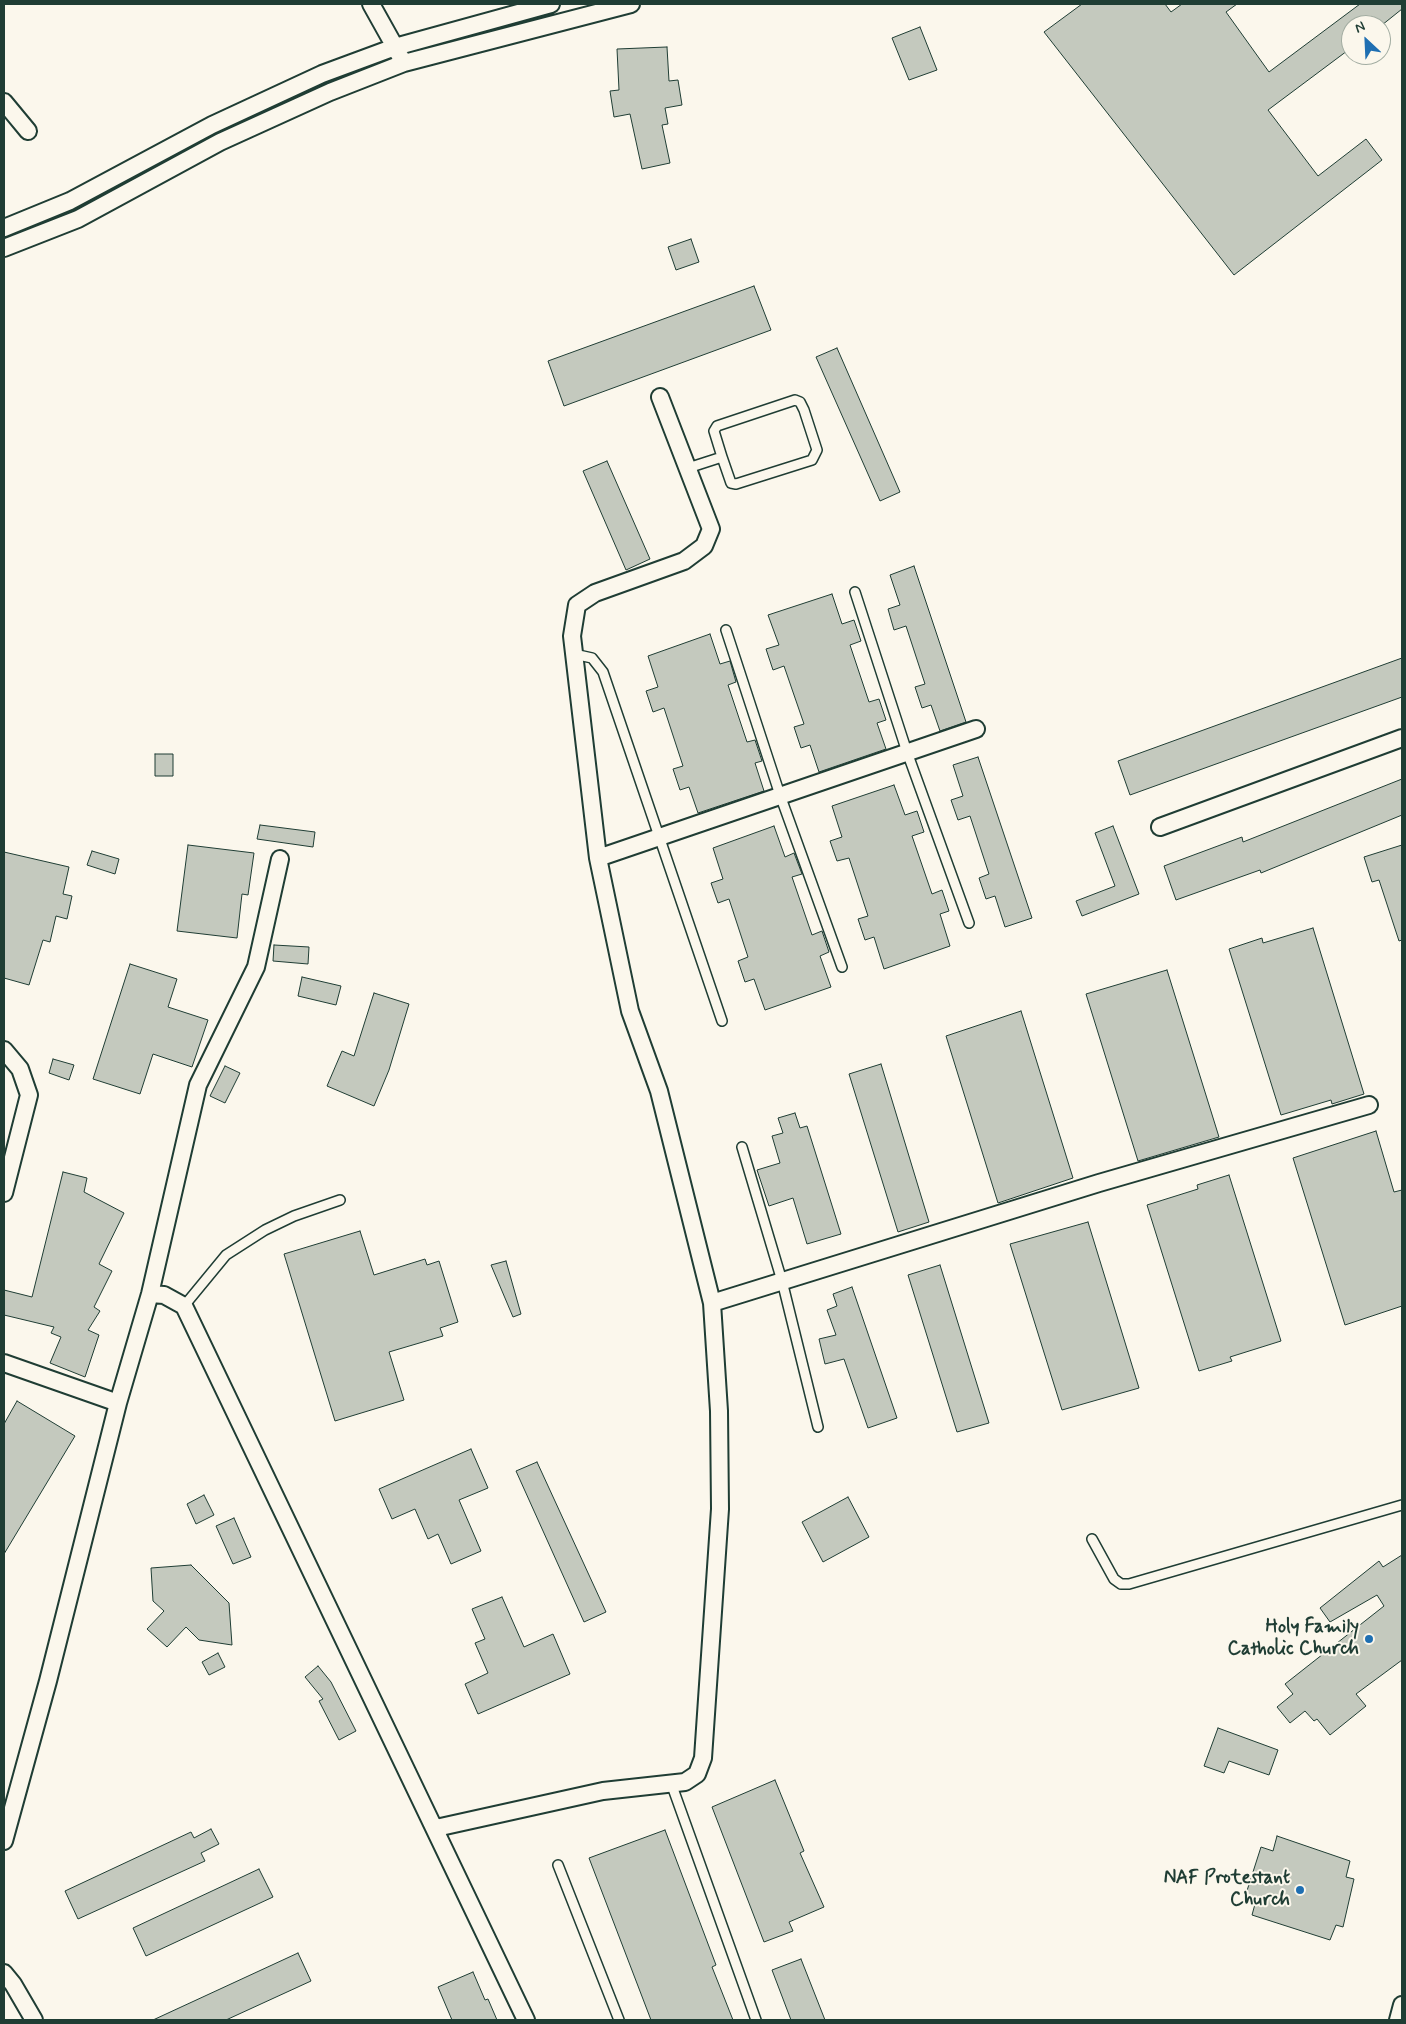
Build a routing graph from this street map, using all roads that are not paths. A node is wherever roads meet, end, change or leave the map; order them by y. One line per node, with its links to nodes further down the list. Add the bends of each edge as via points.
1 (371, 4): 4 (street)
2 (551, 4): 4 (street)
3 (631, 4): 5 (street)
4 (395, 47): 5 (street); 8 (street, via 322,74 212,124 70,201)
5 (404, 63): 9 (street, via 330,92 220,142 78,218)
6 (4, 102): 7 (street)
7 (28, 131)
8 (4, 228)
9 (4, 248)
10 (660, 397): 12 (street)
11 (722, 457): 11 (lane, via 714,431 717,426 795,400 800,402 817,450 812,460 736,484 730,480); 12 (lane)
12 (688, 468): 15 (street, via 711,529 704,546 684,561 595,593 577,605 572,636)
13 (855, 592): 18 (lane)
14 (726, 630): 19 (lane)
15 (574, 654): 21 (lane, via 592,658 603,672); 22 (street)
16 (976, 729): 18 (street)
17 (1402, 738): 20 (street)
18 (907, 752): 19 (street); 24 (lane)
19 (780, 795): 21 (street); 25 (lane)
20 (1160, 827)
21 (659, 837): 22 (street); 26 (lane)
22 (598, 858): 35 (street, via 630,1011 659,1092)
23 (280, 859): 34 (street, via 256,967 198,1085)
24 (969, 923)
25 (842, 967)
26 (722, 1021)
27 (4, 1050): 29 (street, via 20,1069 29,1095)
28 (1369, 1105): 33 (street, via 1099,1183)
29 (10, 1138): 31 (street)
30 (742, 1146): 33 (lane)
31 (4, 1193)
32 (340, 1200): 36 (lane, via 294,1216 226,1255)
33 (782, 1281): 35 (street); 39 (lane)
34 (150, 1294): 36 (street, via 164,1295); 38 (street)
35 (712, 1303): 42 (street, via 719,1411 720,1509 703,1758 697,1774 685,1782)
36 (184, 1306): 43 (street)
37 (4, 1363): 38 (street)
38 (118, 1404): 44 (street)
39 (818, 1427)
40 (1402, 1505): 41 (lane, via 1129,1584 1121,1584 1114,1579)
41 (1092, 1539)
42 (671, 1784): 43 (street, via 603,1791); 51 (lane)
43 (436, 1828): 49 (street)
44 (4, 1841)
45 (558, 1865): 50 (lane)
46 (4, 1973): 48 (street)
47 (1402, 2005): 52 (street)
48 (34, 2020)
49 (526, 2020)
50 (620, 2020)
51 (756, 2020)
52 (1398, 2020)

